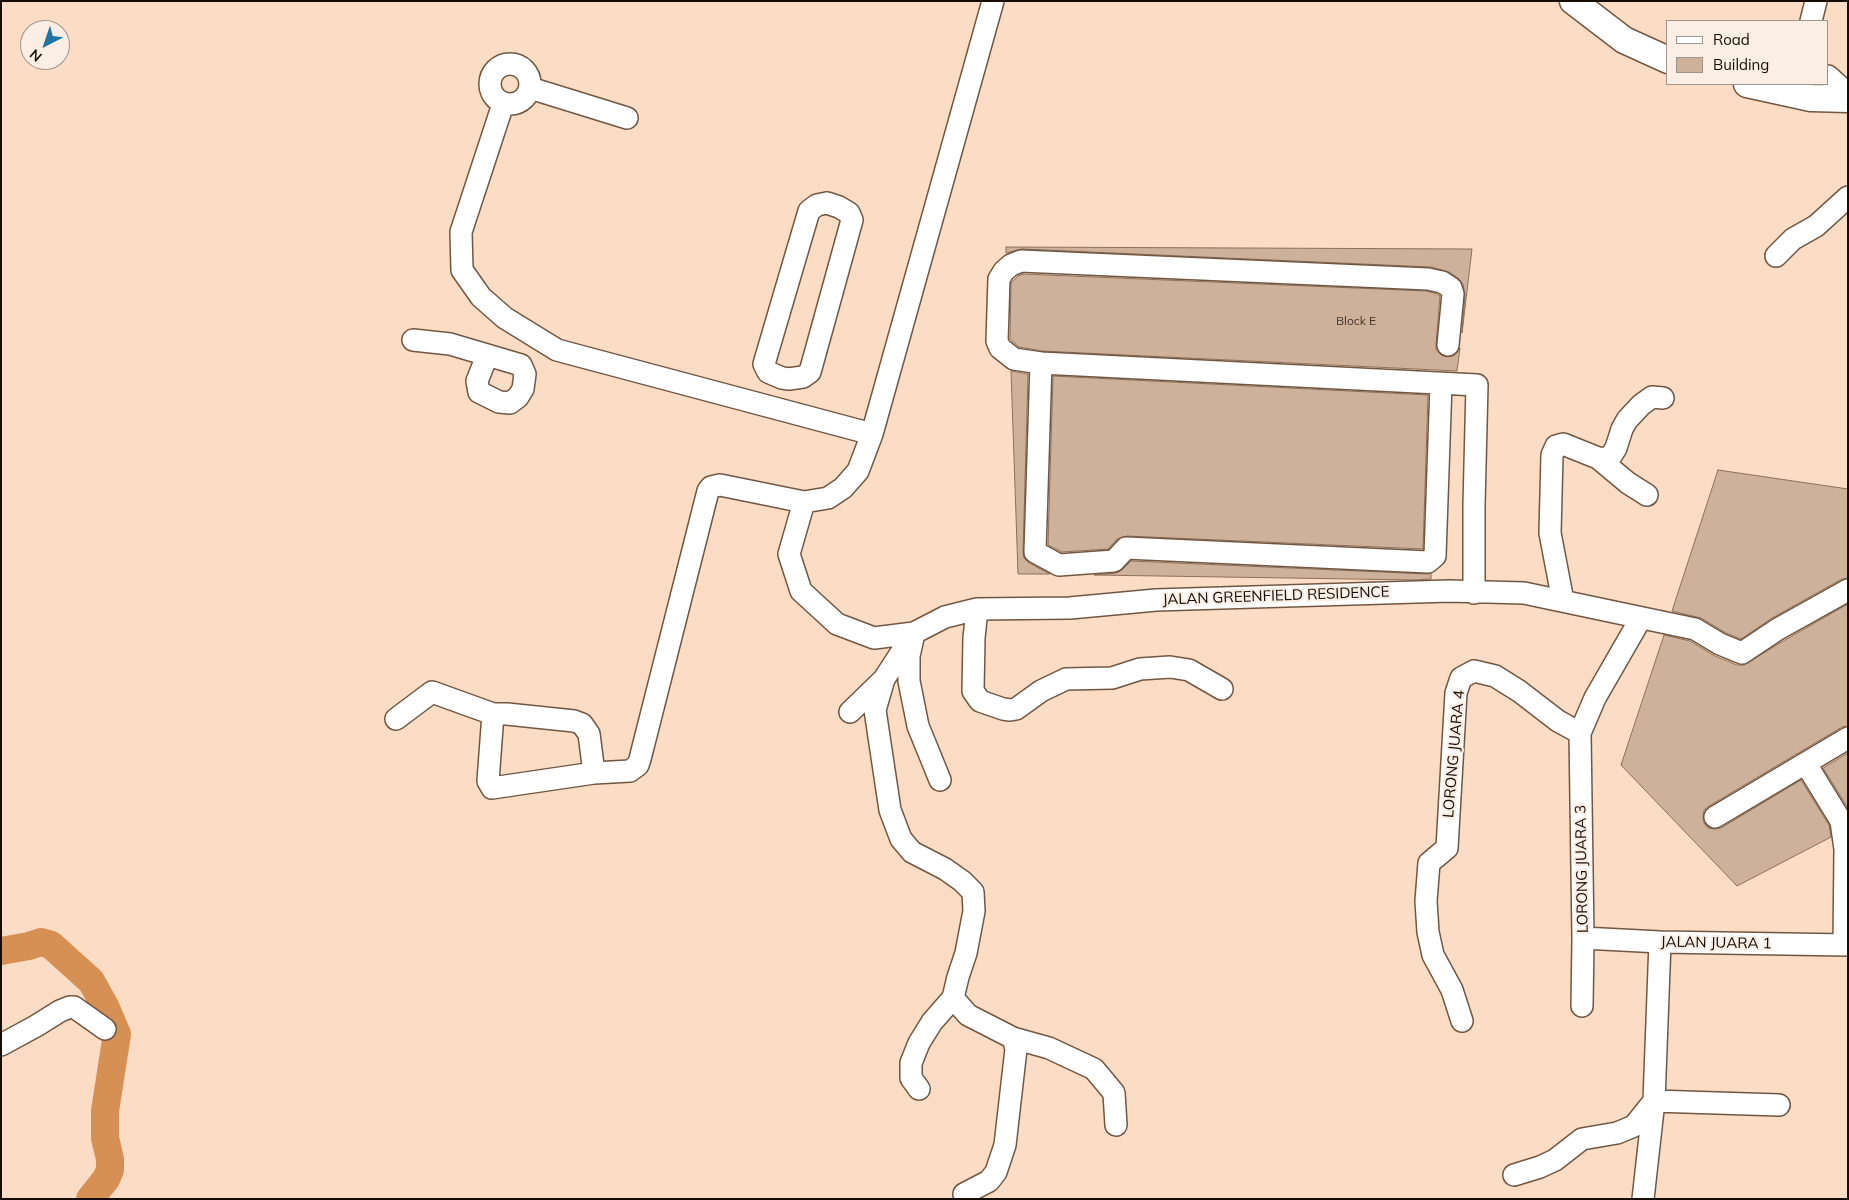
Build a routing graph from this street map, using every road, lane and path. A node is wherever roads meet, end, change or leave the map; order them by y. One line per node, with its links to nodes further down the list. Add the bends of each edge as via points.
1 (993, 1): 25 (street)
2 (1573, 1): 5 (main road, via 1624,40)
3 (1816, 1): 4 (street)
4 (1811, 20)
5 (1666, 59)
6 (1829, 77): 9 (street)
7 (1751, 85): 10 (main road, via 1811,98)
8 (530, 88): 11 (street, via 525,98 515,104); 11 (street, via 529,76 521,67 510,63 499,66 491,75 489,86 493,97); 12 (street)
9 (1848, 94)
10 (1848, 99)
11 (503, 104): 16 (street, via 461,232 462,270 481,297 504,318)
12 (627, 118)
13 (1848, 197): 14 (street)
14 (1776, 256)
15 (413, 340): 18 (street, via 450,344)
16 (539, 340): 20 (street); 24 (street, via 578,357)
17 (1448, 345): 19 (street, via 1453,294 1451,288 1442,282 1428,279 1021,261 1004,271 1000,279 997,341 1000,348 1014,359)
18 (487, 356): 20 (street); 20 (street, via 477,381 479,392 499,402 510,404 518,398 525,374)
19 (1041, 363): 22 (street); 22 (street, via 1035,552 1059,566 1114,561 1126,548 1428,562 1435,556)
20 (521, 365)
21 (782, 378): 21 (street, via 803,377 810,372 852,220 849,213 827,203 817,204 808,211 764,364 768,372); 24 (street)
22 (1441, 384): 30 (street, via 1478,385)
23 (1663, 398): 26 (street, via 1652,397 1641,405 1627,420 1610,459)
24 (774, 408): 25 (street)
25 (872, 434): 28 (street, via 858,471 843,488 828,498)
26 (1598, 458): 27 (street); 31 (street, via 1564,444 1556,446 1552,454 1550,533)
27 (1647, 495)
28 (804, 502): 34 (street, via 789,554 801,592 836,624 874,638); 43 (street, via 720,485 711,486 638,764 630,771)
29 (1848, 590): 33 (street, JALAN GREENFIELD RESIDENCE, via 1742,653 1695,629)
30 (1474, 593): 31 (street, JALAN GREENFIELD RESIDENCE, via 1524,593); 32 (street, JALAN GREENFIELD RESIDENCE, via 1280,596 1156,600 1070,608)
31 (1563, 601): 33 (street, JALAN GREENFIELD RESIDENCE)
32 (977, 609): 34 (street, JALAN GREENFIELD RESIDENCE, via 945,617); 36 (street, via 972,691 980,701 1003,709 1016,709 1041,690 1066,679 1112,678 1140,669 1170,667 1189,670)
33 (1641, 618): 40 (street)
34 (914, 633): 35 (street); 44 (street, via 908,681 918,726)
35 (884, 679): 37 (street); 49 (street, via 875,710 890,810 902,839 912,852 945,869 973,892 971,932)
36 (1222, 689)
37 (850, 712)
38 (493, 714): 39 (street, via 432,692); 43 (street, via 582,724 589,734); 43 (street, via 488,781 492,788)
39 (396, 719)
40 (1580, 733): 46 (street, LORONG JUARA 3); 51 (street, LORONG JUARA 4, via 1495,676 1474,670 1461,678 1456,693 1446,848 1429,863 1426,900 1432,955 1452,990)
41 (1848, 738): 42 (street)
42 (1806, 764): 45 (street); 48 (street, via 1841,821 1845,848)
43 (594, 773)
44 (940, 780)
45 (1715, 817)
46 (1583, 938): 47 (street, JALAN JUARA 1); 50 (street, LORONG JUARA 3)
47 (1660, 942): 48 (street, JALAN JUARA 1); 56 (street)
48 (1846, 945)
49 (954, 998): 53 (street, via 968,1015); 55 (street, via 932,1022 911,1062 911,1078)
50 (1582, 1006)
51 (1462, 1021)
52 (105, 1029): 54 (street, via 70,1007)
53 (1013, 1038): 58 (street, via 1048,1048 1094,1070 1114,1093); 60 (street, via 1016,1049 1005,1145 996,1172 988,1181)
54 (1, 1044)
55 (919, 1089)
56 (1654, 1101): 57 (street); 59 (street, via 1634,1126 1618,1133 1582,1139 1556,1160); 61 (street)
57 (1779, 1105)
58 (1116, 1125)
59 (1514, 1175)
60 (964, 1194)
61 (1643, 1199)

